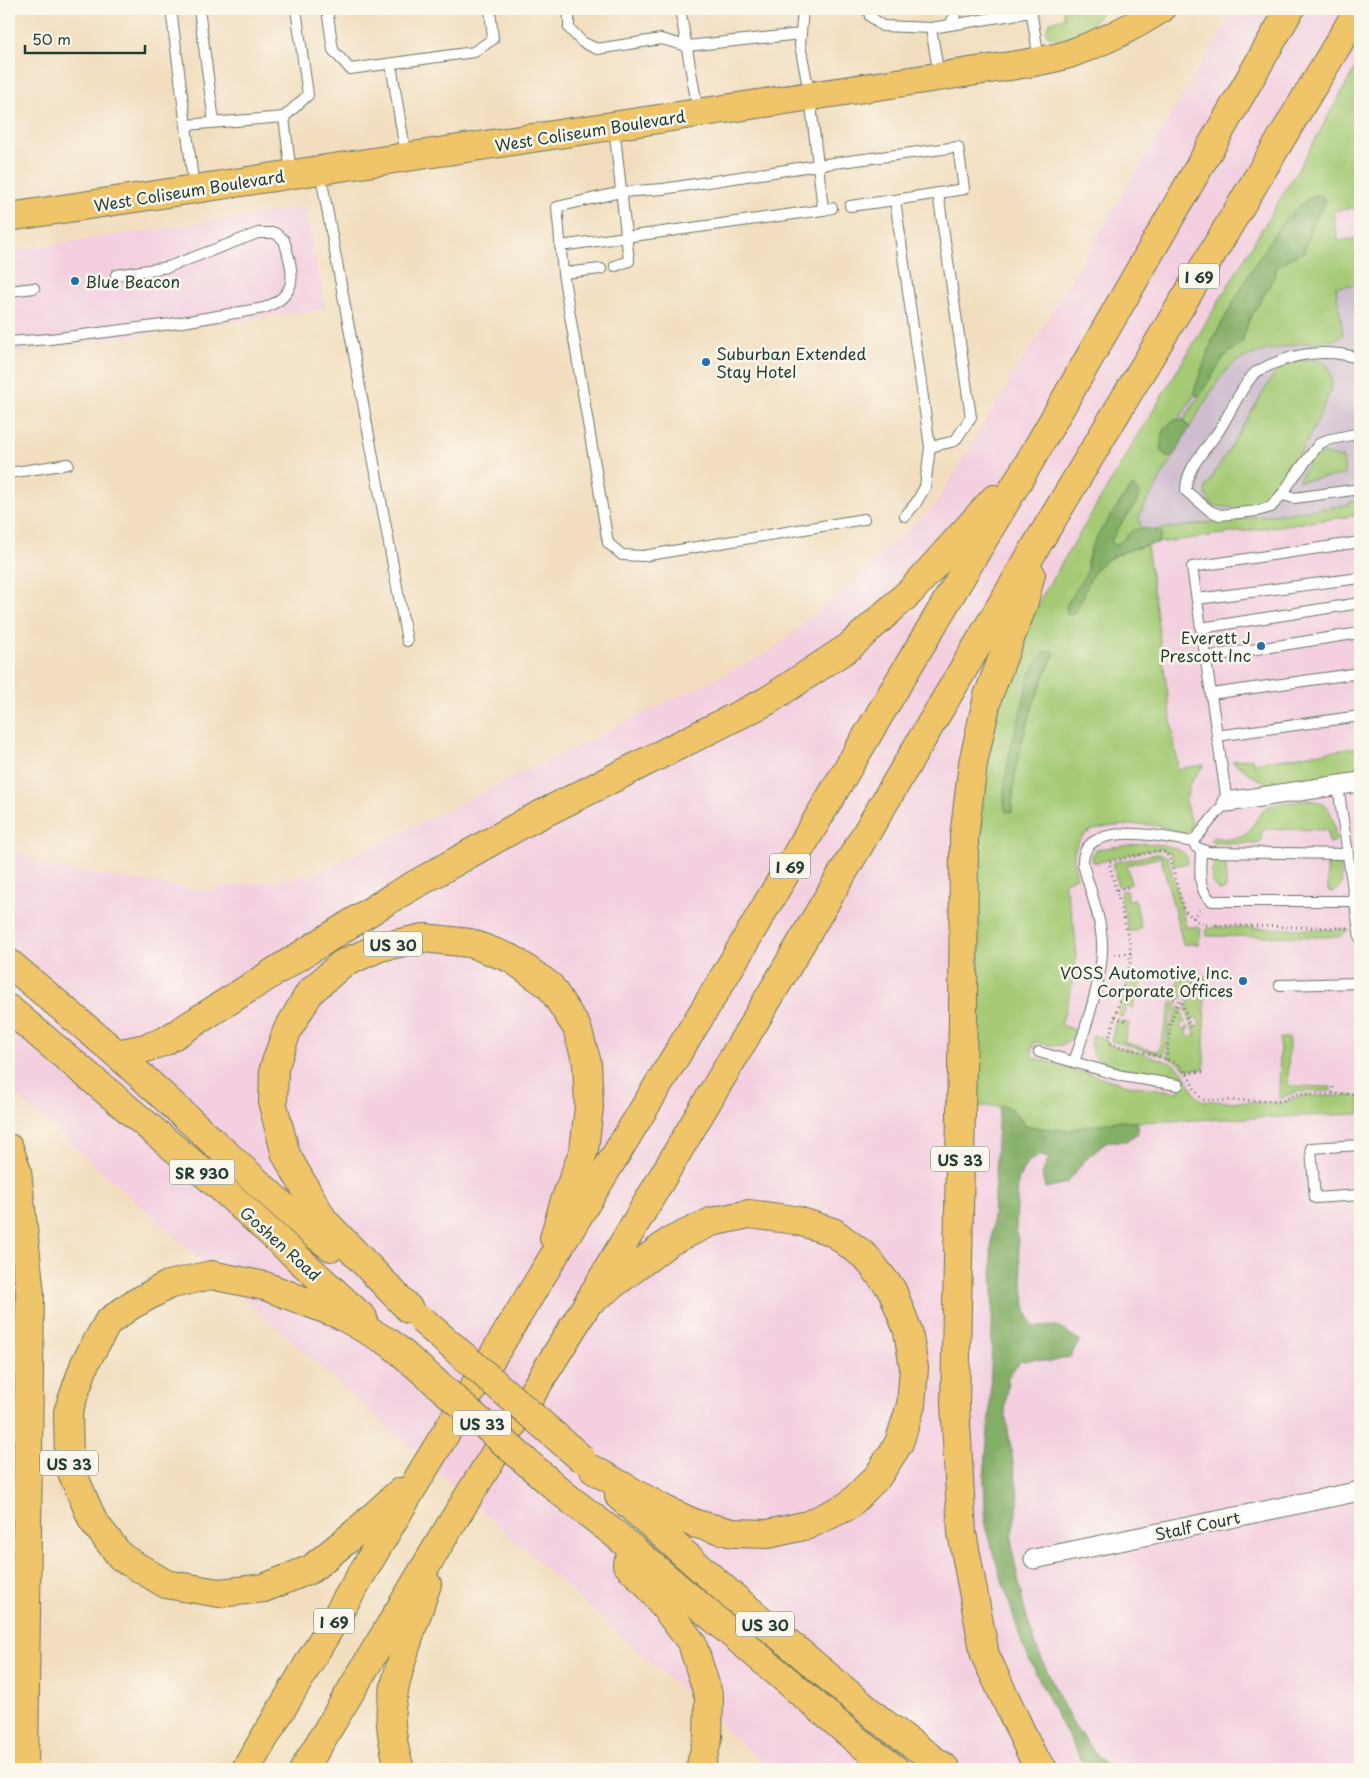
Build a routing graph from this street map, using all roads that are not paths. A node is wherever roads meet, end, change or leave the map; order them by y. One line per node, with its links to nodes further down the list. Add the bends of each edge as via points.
1 (171, 9): 27 (lane)
2 (199, 9): 26 (lane)
3 (296, 9): 25 (lane, via 308,95)
4 (327, 9): 21 (lane, via 333,50 350,69)
5 (490, 9): 21 (lane, via 493,40 474,52)
6 (569, 9): 19 (lane, via 569,28 582,42 597,49 661,39)
7 (680, 9): 19 (lane)
8 (803, 9): 18 (lane)
9 (868, 9): 17 (lane, via 870,16 882,26)
10 (958, 9): 16 (lane)
11 (1161, 9): 20 (main road, West Coliseum Boulevard, via 1094,44 1068,55)
12 (1290, 9): 51 (main road, I 69)
13 (1359, 9): 59 (main road, I 69)
14 (1031, 10): 15 (lane); 20 (lane)
15 (1017, 11): 16 (lane)
16 (950, 25): 17 (lane)
17 (930, 28): 22 (lane)
18 (801, 34): 19 (lane); 23 (lane, via 800,45)
19 (687, 46): 24 (lane)
20 (1040, 61): 22 (main road, West Coliseum Boulevard)
21 (391, 64): 29 (lane)
22 (939, 77): 23 (main road, West Coliseum Boulevard)
23 (810, 96): 24 (main road, West Coliseum Boulevard); 30 (lane)
24 (699, 114): 28 (main road, West Coliseum Boulevard)
25 (284, 117): 26 (lane); 32 (lane)
26 (214, 122): 27 (lane)
27 (186, 126): 33 (lane)
28 (614, 126): 29 (main road, West Coliseum Boulevard); 34 (lane)
29 (406, 158): 31 (main road, West Coliseum Boulevard)
30 (818, 165): 34 (lane, via 663,189); 35 (lane, via 958,148 964,189); 39 (lane, via 827,209)
31 (320, 170): 32 (main road, West Coliseum Boulevard); 65 (lane)
32 (291, 175): 33 (main road, West Coliseum Boulevard)
33 (194, 189): 38 (main road, West Coliseum Boulevard)
34 (621, 192): 39 (lane); 40 (lane, via 557,207)
35 (938, 193): 36 (lane); 50 (lane, via 971,417 955,441)
36 (895, 200): 37 (lane); 50 (lane)
37 (850, 206)
38 (9, 217)
39 (626, 236): 40 (lane); 41 (lane, via 630,261)
40 (560, 246): 43 (lane)
41 (615, 266)
42 (601, 269): 43 (lane)
43 (563, 273): 57 (lane, via 608,543 622,555 643,556)
44 (116, 275): 47 (lane, via 168,267 258,233 275,233 284,240 291,287 278,303 264,308 171,324)
45 (34, 288): 46 (lane)
46 (9, 291)
47 (9, 342)
48 (1360, 359): 55 (lane, via 1328,353 1300,356 1273,363 1253,374 1186,482 1186,491 1192,497 1220,515 1271,507)
49 (1360, 433): 55 (lane, via 1319,444)
50 (930, 446): 56 (lane, via 925,487)
51 (1031, 459): 84 (main road, via 910,591 849,647 767,700 524,823 393,897 165,1041); 90 (main road, I 69)
52 (68, 464): 53 (lane)
53 (9, 473)
54 (1360, 489): 55 (lane, via 1294,498)
55 (1282, 495)
56 (905, 516)
57 (864, 519)
58 (1360, 542): 61 (lane, via 1192,567)
59 (1038, 543): 91 (main road, I 69); 107 (main road, US 33, via 1023,605 988,696 973,763 964,837 955,1404 962,1533 985,1656 1032,1755)
60 (1360, 578): 61 (lane)
61 (1197, 599): 63 (lane)
62 (1360, 603): 63 (lane)
63 (1201, 628): 66 (lane)
64 (1360, 633): 66 (lane)
65 (407, 641)
66 (1205, 658): 68 (lane)
67 (1360, 673): 68 (lane)
68 (1211, 694): 70 (lane)
69 (1360, 716): 70 (lane)
70 (1217, 736): 73 (lane)
71 (1360, 782): 72 (street)
72 (1338, 786): 73 (street); 76 (lane)
73 (1227, 802): 74 (lane)
74 (1192, 842): 75 (lane); 85 (lane, via 1138,833 1106,837 1086,847 1083,864 1101,931 1102,957)
75 (1201, 850): 76 (lane); 77 (lane, via 1201,885 1212,901)
76 (1348, 854): 77 (lane)
77 (1356, 901): 78 (lane)
78 (1360, 938)
79 (9, 963): 84 (main road, SR 930)
80 (1360, 984): 81 (lane)
81 (1280, 985)
82 (9, 1009): 93 (main road, Goshen Road / SR 930, via 218,1186)
83 (1039, 1052): 85 (lane)
84 (117, 1054): 92 (main road, SR 930, via 314,1234)
85 (1074, 1062): 86 (lane, via 1141,1080)
86 (1178, 1085)
87 (1360, 1145): 89 (lane, via 1311,1148 1315,1198)
88 (9, 1148): 100 (main road, via 17,1171 30,1293)
89 (1360, 1195)
90 (545, 1272): 92 (main road, US 30, via 564,1203 584,1150 589,1107 587,1062 577,1028 550,986 512,959 470,943 424,938 380,947 342,964 310,992 287,1031 274,1068 273,1106 286,1155 324,1221); 95 (main road, I 69)
91 (588, 1303): 94 (main road, via 670,1242 711,1222 749,1214 795,1220 832,1232 866,1258 892,1290 908,1331 914,1368 911,1405 899,1443 878,1476 848,1506 808,1525 768,1534 734,1533 696,1524 665,1510); 98 (main road, I 69)
92 (415, 1315): 94 (main road, US 30, bridge)
93 (396, 1348): 95 (main road, US 33, via 340,1315 265,1286 211,1275 168,1285 108,1322 85,1363 68,1412 69,1466 93,1521 121,1557 166,1584 219,1593 264,1588 311,1569); 97 (main road, US 33, bridge)
94 (588, 1464): 106 (main road, US 30, via 627,1505 730,1594 881,1721)
95 (422, 1472): 101 (main road, I 69)
96 (1360, 1491): 99 (street, Stalf Court)
97 (567, 1497): 104 (main road, via 606,1544 647,1584 692,1643 709,1697 708,1738); 105 (main road, US 33)
98 (442, 1539): 102 (main road, I 69); 103 (main road, via 391,1710 395,1756)
99 (1034, 1560)
100 (24, 1769)
101 (246, 1769)
102 (304, 1769)
103 (400, 1769)
104 (700, 1769)
105 (895, 1769)
106 (946, 1769)
107 (1043, 1769)

